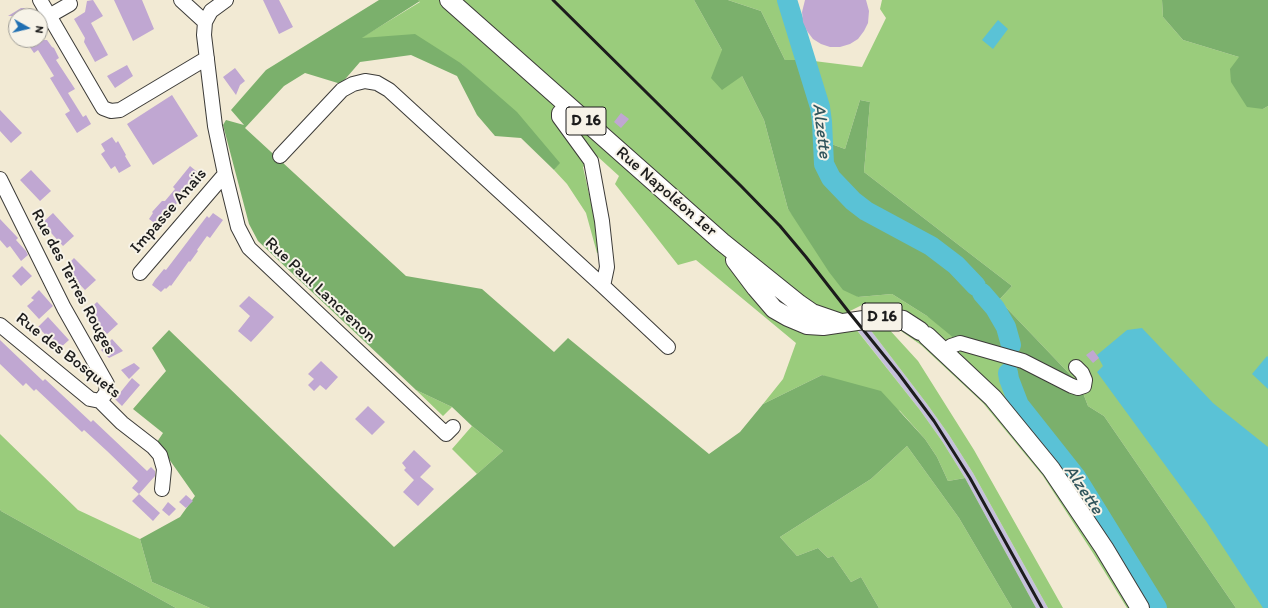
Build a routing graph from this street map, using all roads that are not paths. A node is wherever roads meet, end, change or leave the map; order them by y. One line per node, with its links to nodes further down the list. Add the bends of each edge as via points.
1 (40, 0): 6 (street)
2 (181, 0): 7 (street)
3 (226, 0): 7 (street, via 211,11)
4 (449, 0): 9 (main road, Rue Napoléon 1er / D 16)
5 (70, 4): 6 (street)
6 (50, 16): 8 (street, via 103,108 111,111 120,110)
7 (205, 22): 8 (street, Rue Paul Lancrenon)
8 (207, 58): 11 (street, Rue Paul Lancrenon, via 215,126)
9 (567, 104): 14 (street, via 559,117 590,161 602,221 607,267); 17 (main road, Rue Napoléon 1er / D 16, via 722,242 774,309 807,325 823,326 884,317 903,320 924,333)
10 (280, 156): 14 (street, via 342,90 365,81 378,83)
11 (225, 174): 13 (street, Impasse Anaïs); 20 (street, Rue Paul Lancrenon, via 238,227 249,248 446,434)
12 (0, 179): 19 (street, Rue des Terres Rouges, via 64,308 107,384 106,393)
13 (140, 273)
14 (603, 286): 16 (street)
15 (0, 325): 19 (street, Rue des Bosquets, via 90,399)
16 (668, 347)
17 (945, 352): 18 (street, via 951,346 960,343 1023,361 1078,388 1084,386 1085,380); 22 (main road, D 16, via 993,398 1051,469 1104,548)
18 (1076, 367)
19 (100, 400): 21 (street, Rue des Bosquets, via 122,423 160,455 164,469)
20 (453, 427)
21 (162, 489)
22 (1140, 608)

